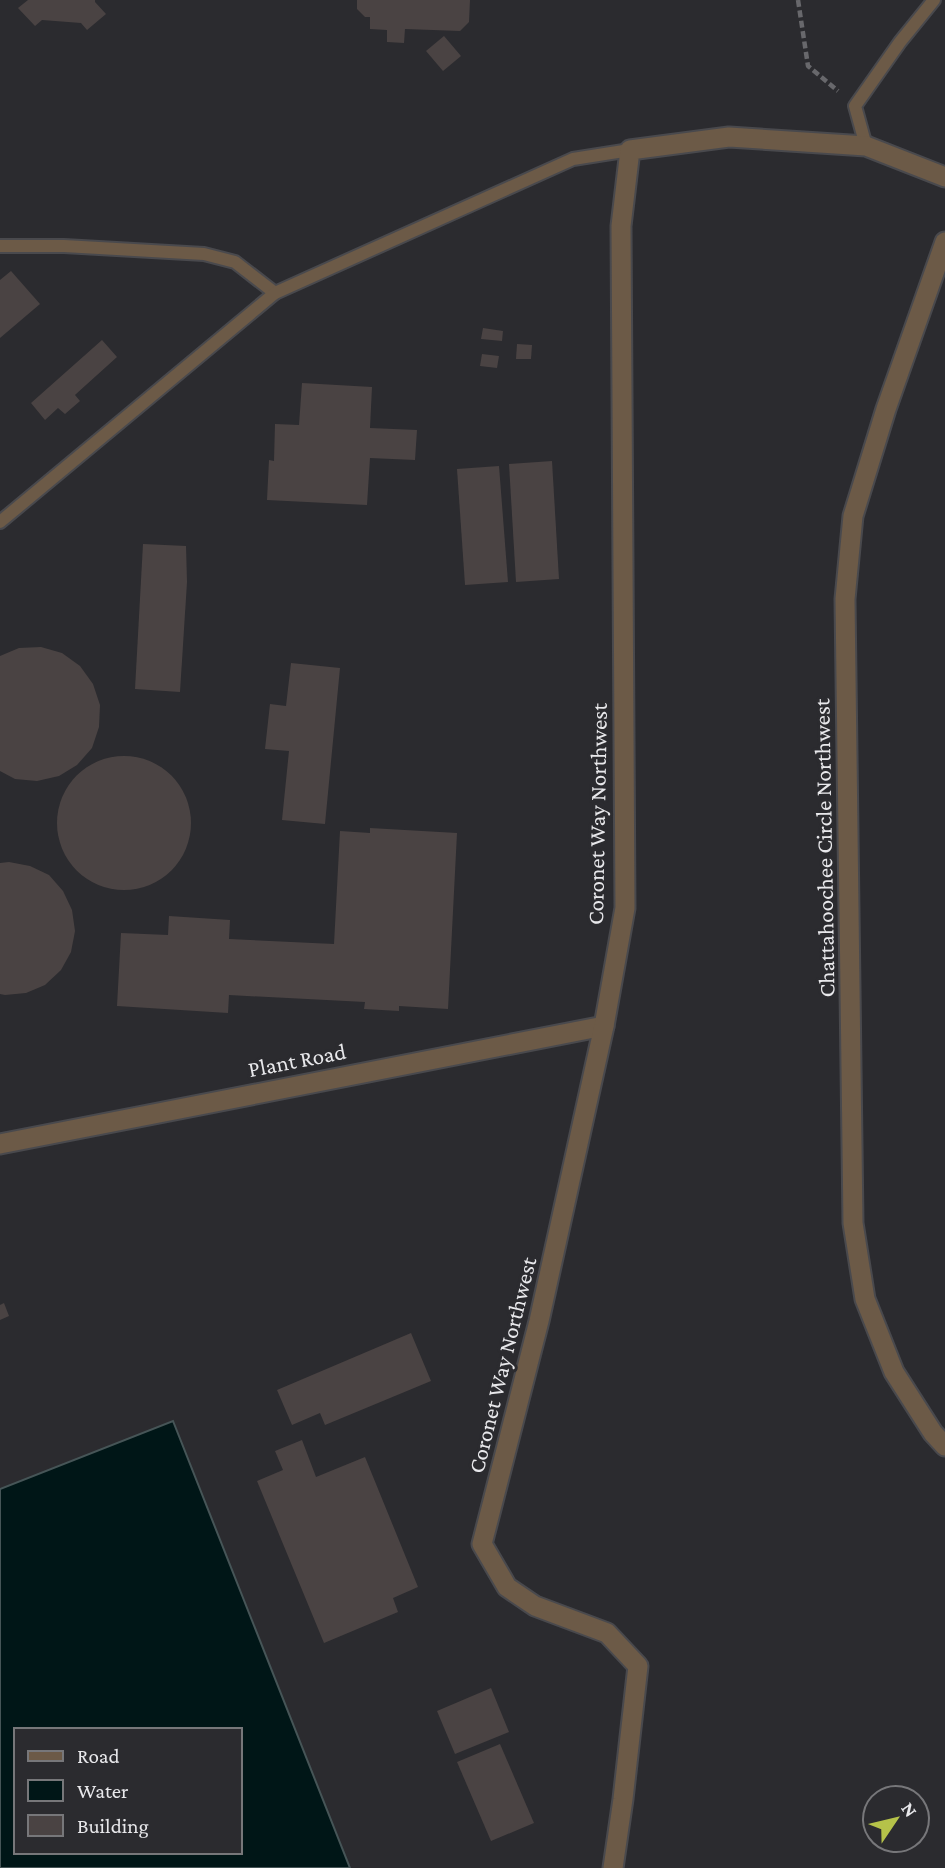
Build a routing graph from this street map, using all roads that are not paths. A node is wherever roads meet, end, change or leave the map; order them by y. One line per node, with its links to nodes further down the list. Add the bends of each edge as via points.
1 (934, 0): 2 (lane, via 855,106)
2 (866, 146): 3 (street, via 729,137); 4 (street)
3 (630, 150): 7 (lane, via 573,159); 9 (street, Coronet Way Northwest, via 621,226 625,908)
4 (945, 177)
5 (945, 242): 11 (street, Chattahoochee Circle Northwest, via 853,516 845,599 853,1223 865,1299 894,1372)
6 (0, 246): 7 (lane, via 204,254 235,262)
7 (275, 293): 8 (lane)
8 (0, 522)
9 (604, 1026): 10 (street, Plant Road); 12 (street, Coronet Way Northwest, via 539,1321 482,1544 507,1587 536,1606 607,1633 638,1666)
10 (0, 1143)
11 (945, 1446)
12 (613, 1868)

